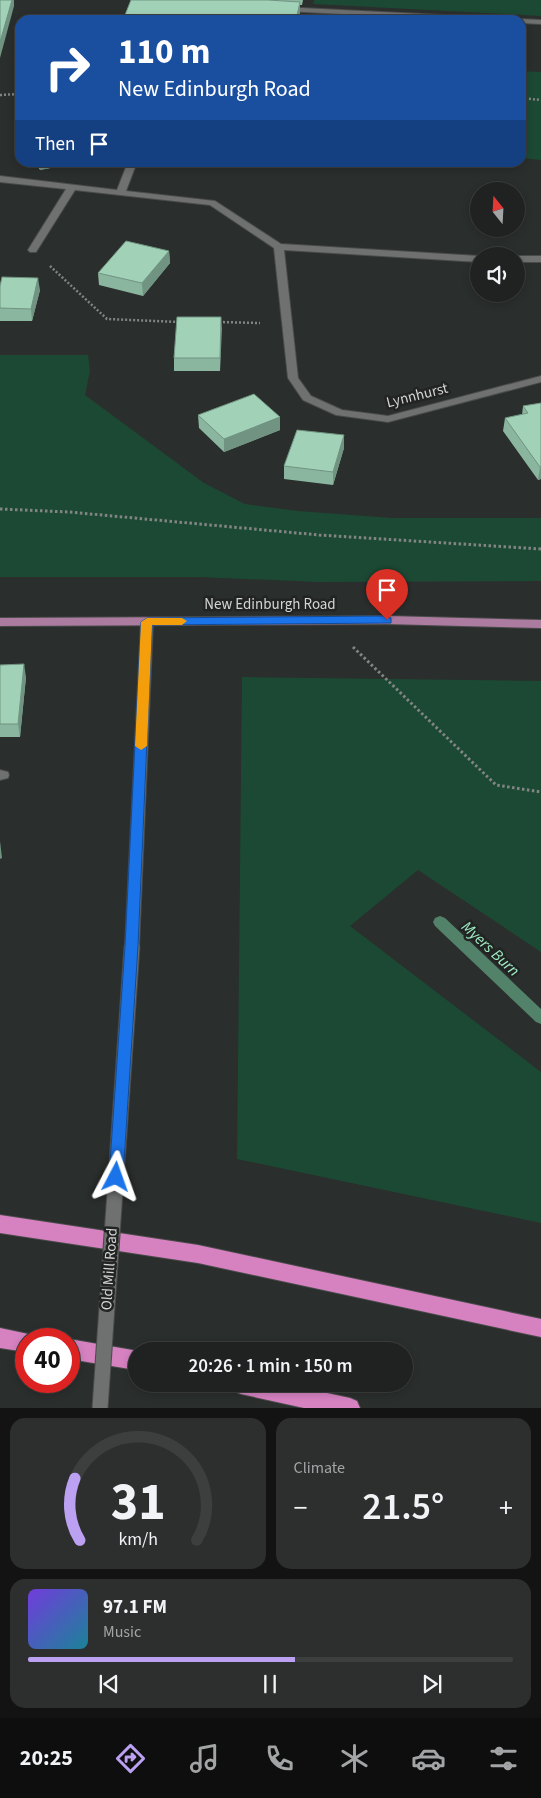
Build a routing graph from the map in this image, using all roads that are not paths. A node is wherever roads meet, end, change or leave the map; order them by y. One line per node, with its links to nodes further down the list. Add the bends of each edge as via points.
1 (278, 9): 2 (street)
2 (401, 15)
3 (526, 21): 4 (street)
4 (541, 22)
5 (130, 167): 8 (street)
6 (0, 179): 7 (street)
7 (73, 186): 8 (street); 10 (street)
8 (121, 192): 9 (street, via 212,203)
9 (280, 247): 11 (street); 14 (street, Lynnhurst, via 293,378 307,398 340,413 388,419)
10 (33, 250)
11 (470, 258)
12 (525, 260): 13 (street)
13 (541, 260)
14 (541, 379)
15 (0, 622): 16 (main road, New Edinburgh Road)
16 (147, 622): 17 (main road, New Edinburgh Road, via 325,620); 25 (street, Old Mill Road, bridge, via 132,946)
17 (541, 624)
18 (0, 1224): 19 (highway, via 198,1254)
19 (541, 1328)
20 (0, 1338): 21 (highway)
21 (15, 1340)
22 (80, 1351): 23 (highway)
23 (128, 1359)
24 (277, 1392): 26 (highway)
25 (100, 1408)
26 (350, 1408)

